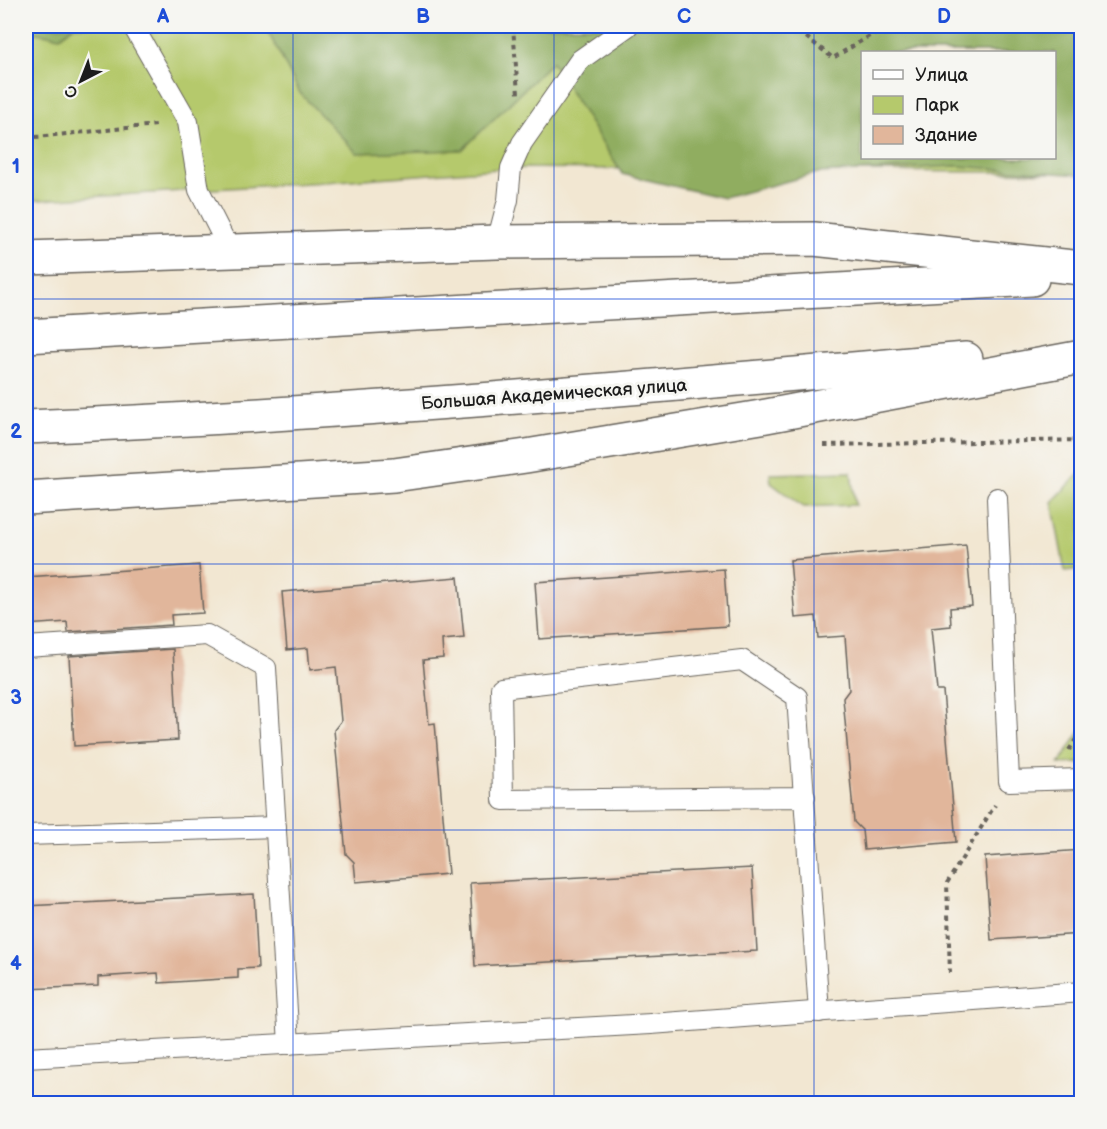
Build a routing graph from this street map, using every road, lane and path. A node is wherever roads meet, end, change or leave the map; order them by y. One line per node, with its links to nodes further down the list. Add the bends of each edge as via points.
1 (133, 26): 6 (lane)
2 (513, 26): 8 (path)
3 (628, 26): 8 (lane, via 580,60)
4 (792, 26): 5 (path, via 832,58)
5 (886, 26)
6 (188, 122): 7 (path); 10 (lane, via 199,190)
7 (26, 138)
8 (522, 143): 9 (lane, via 511,168 508,200)
9 (497, 242): 10 (main road); 12 (main road, via 814,239)
10 (230, 251): 11 (main road)
11 (26, 258)
12 (1082, 268)
13 (1082, 276): 14 (main road)
14 (26, 336)
15 (1082, 348): 17 (main road, Большая Академическая улица, via 653,387)
16 (1082, 357): 18 (main road, via 737,421 394,475)
17 (26, 428)
18 (26, 498)
19 (997, 498): 22 (lane)
20 (26, 647): 24 (lane, via 207,635 266,668)
21 (1082, 779): 22 (lane)
22 (1009, 781): 27 (path, via 947,882)
23 (805, 797): 23 (lane, via 797,697 742,660 501,687 503,800); 28 (lane)
24 (276, 827): 25 (lane); 29 (lane)
25 (26, 835)
26 (1082, 992): 27 (lane)
27 (951, 1002): 28 (lane)
28 (819, 1012): 29 (lane)
29 (289, 1044): 30 (lane)
30 (26, 1058)

